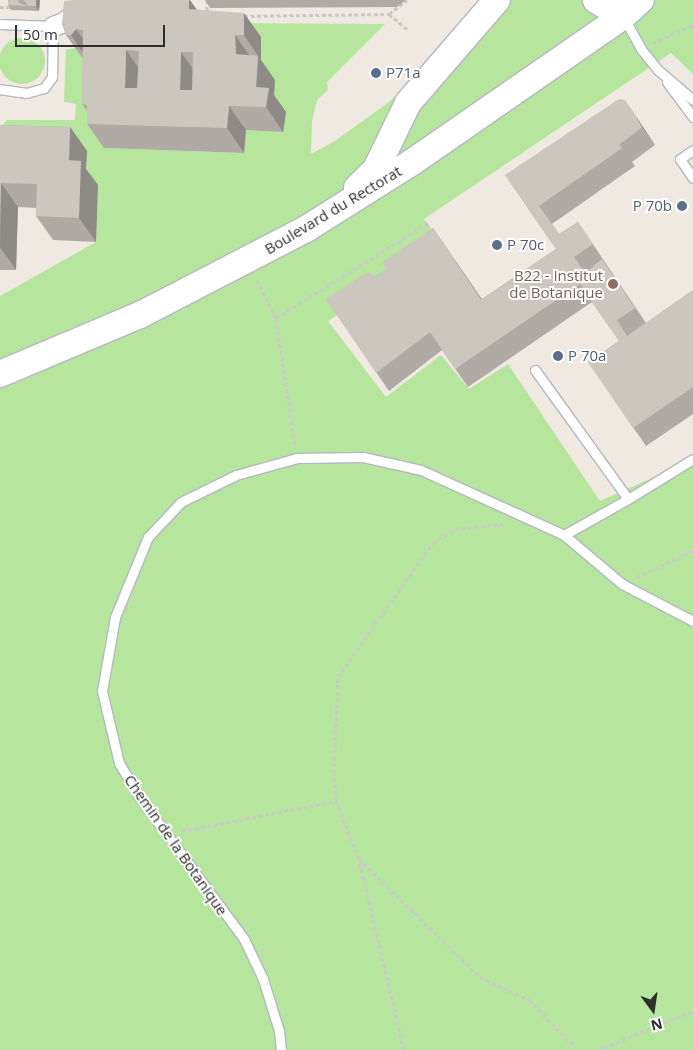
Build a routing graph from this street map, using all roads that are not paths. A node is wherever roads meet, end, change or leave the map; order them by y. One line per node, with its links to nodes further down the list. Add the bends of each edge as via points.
1 (89, 0): 6 (street, via 64,22)
2 (497, 0): 13 (main road, via 408,103 368,179)
3 (596, 0): 4 (main road)
4 (629, 5): 7 (lane, via 641,49); 13 (main road, Boulevard du Rectorat, via 411,163)
5 (0, 24): 6 (lane)
6 (53, 26): 8 (lane, via 52,77 44,88 27,93)
7 (658, 70): 9 (lane); 10 (lane)
8 (0, 89)
9 (693, 100)
10 (693, 117)
11 (693, 150): 12 (lane, via 680,159)
12 (693, 178)
13 (306, 229): 15 (main road, Boulevard du Rectorat, via 148,311)
14 (535, 370): 17 (lane)
15 (0, 374)
16 (693, 459): 17 (lane)
17 (628, 499): 18 (lane)
18 (564, 535): 19 (lane, Chemin de la Botanique, via 622,584); 20 (lane, Chemin de la Botanique, via 421,470 363,457 297,458 236,475 181,502 148,537 116,617 102,691 119,763 166,834 244,940 263,979 279,1031)
19 (693, 621)
20 (281, 1050)

